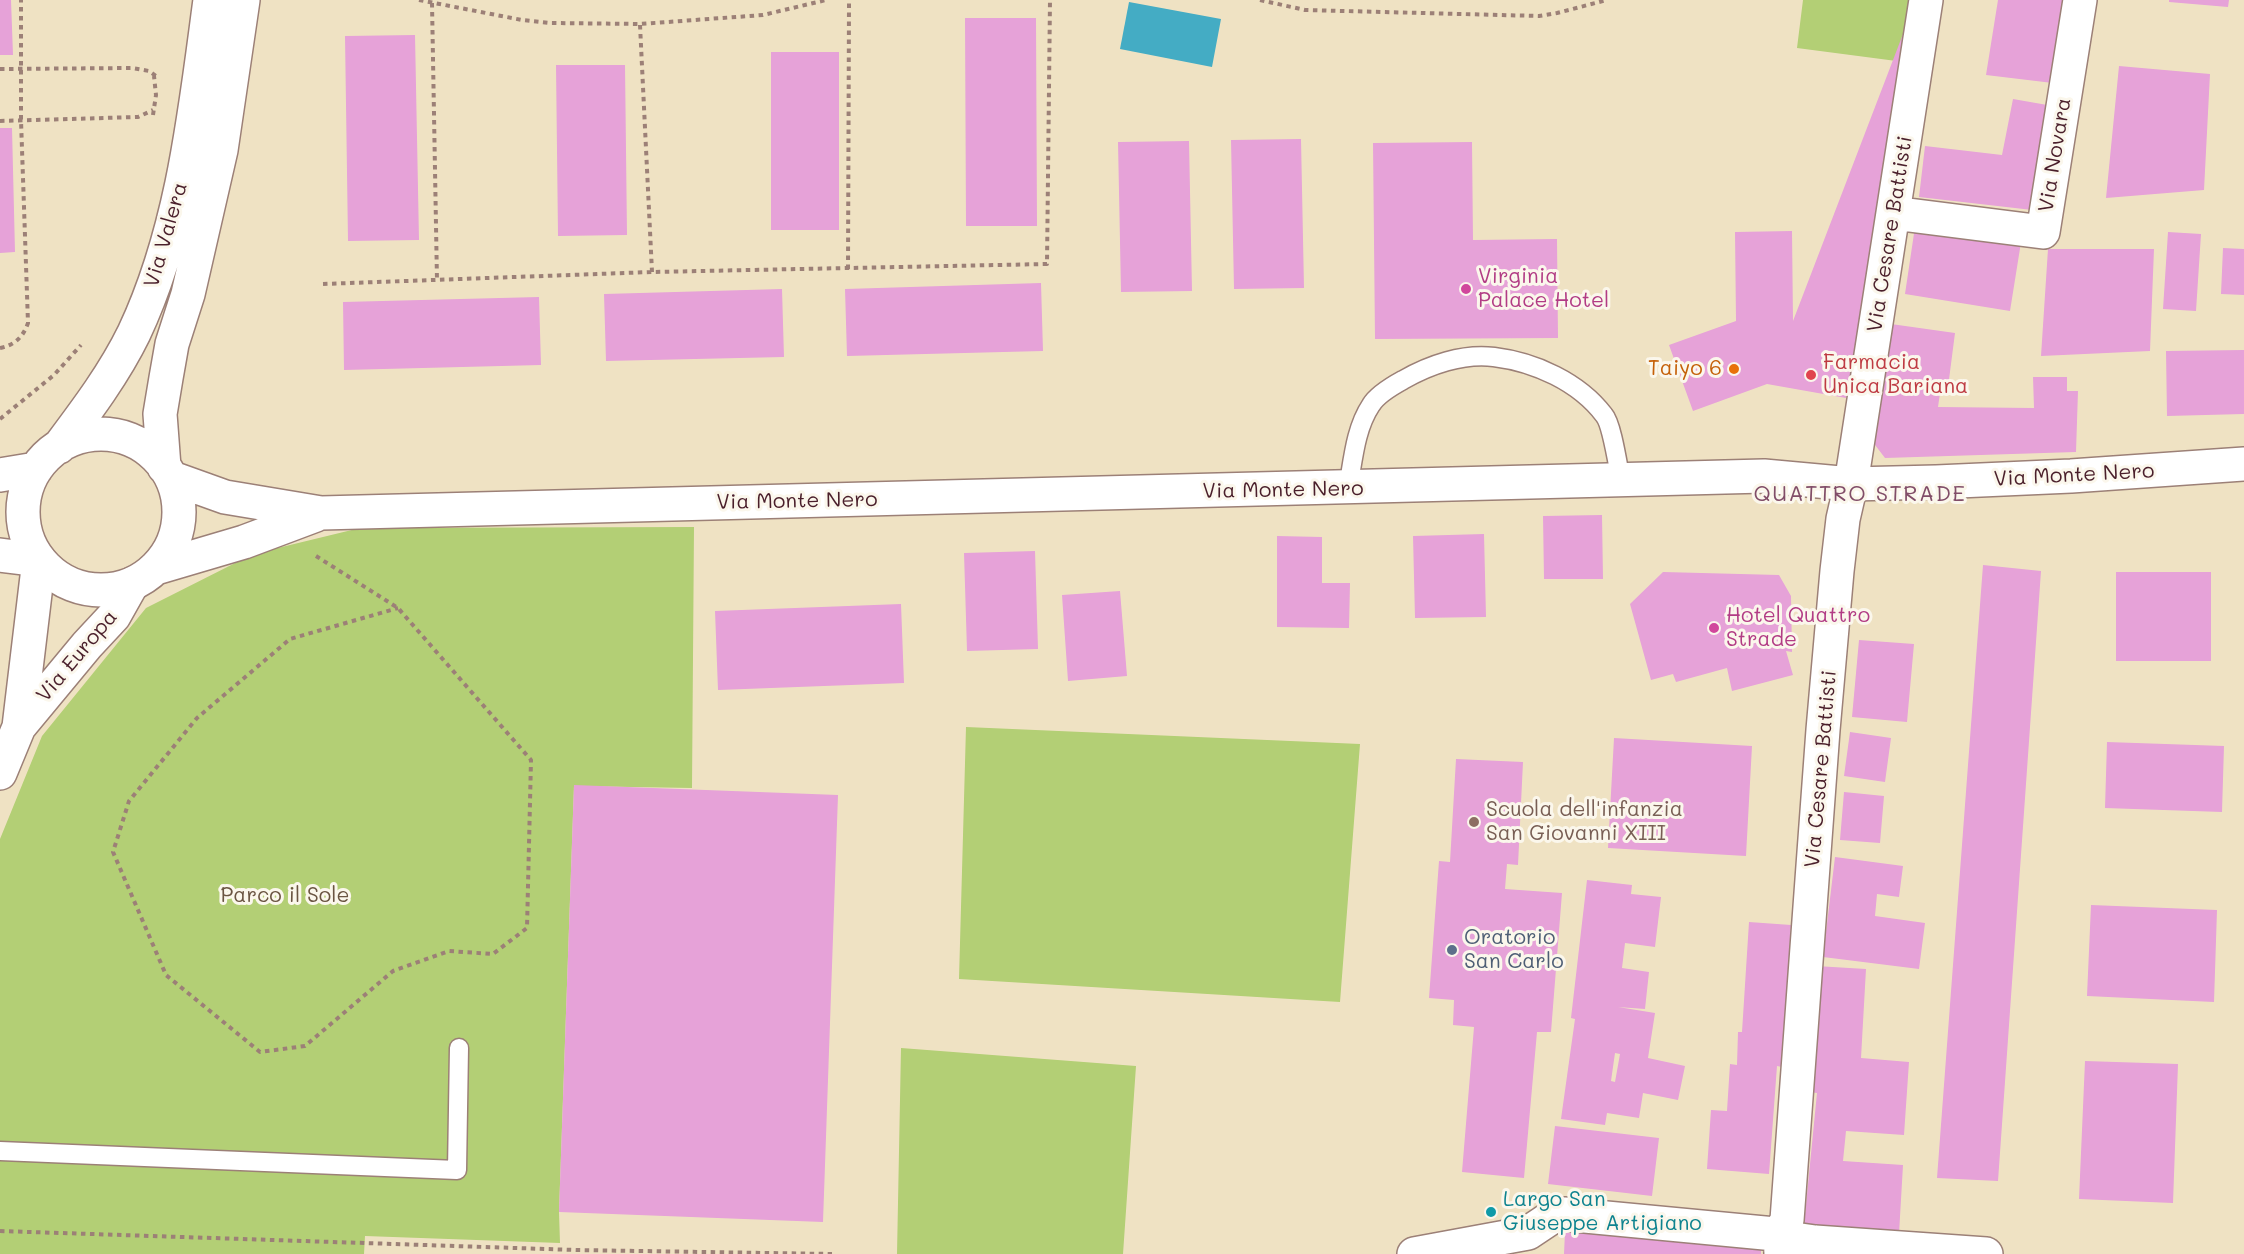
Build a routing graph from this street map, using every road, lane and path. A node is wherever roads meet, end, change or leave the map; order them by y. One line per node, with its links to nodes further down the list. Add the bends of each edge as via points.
1 (21, 0): 15 (path)
2 (210, 0): 30 (street, Via Valera, via 193,122 163,263 134,333 93,400)
3 (243, 0): 32 (street, Via Valera, via 221,150 188,294 172,344 160,414)
4 (419, 0): 12 (path)
5 (826, 0): 13 (path, via 763,15)
6 (849, 0): 23 (path)
7 (1050, 0): 23 (path, via 1047,264)
8 (1260, 0): 9 (path, via 1305,10 1539,16)
9 (1607, 0)
10 (1926, 0): 22 (street, Via Cesare Battisti)
11 (2080, 0): 22 (street, Via Novara, via 2043,232)
12 (432, 3): 13 (path, via 522,20); 25 (path)
13 (640, 24): 24 (path)
14 (0, 69): 15 (path)
15 (20, 69): 16 (path, via 132,68); 19 (path)
16 (154, 76): 17 (path); 18 (path)
17 (164, 77)
18 (153, 110): 19 (path, via 138,117); 20 (path)
19 (21, 120): 21 (path); 28 (path, via 28,323 23,336)
20 (153, 120)
21 (0, 121)
22 (1893, 213): 35 (street, Via Cesare Battisti)
23 (848, 269): 24 (path)
24 (652, 273): 25 (path)
25 (437, 281): 26 (path)
26 (323, 284)
27 (82, 344): 29 (path, via 54,375)
28 (0, 348)
29 (0, 419)
30 (47, 458): 32 (street, via 74,440 119,437 143,447); 33 (street); 40 (street, via 31,478 23,503 30,544)
31 (2244, 464): 35 (street, Via Monte Nero, via 2060,477)
32 (168, 472): 37 (street, Via Monte Nero, via 225,497); 41 (street, via 179,505 177,531 169,551)
33 (0, 475)
34 (1621, 481): 35 (street, Via Monte Nero, via 1764,476); 36 (street, Via Monte Nero); 36 (lane, via 1606,417 1581,391 1547,370 1493,357 1456,359 1421,370 1371,404 1359,430)
35 (1851, 484): 49 (street, Via Cesare Battisti, via 1837,571 1787,1220)
36 (1348, 488): 37 (street, Via Monte Nero)
37 (321, 513): 41 (street, Via Monte Nero)
38 (313, 554): 42 (path)
39 (0, 555): 40 (street)
40 (39, 560): 41 (street, via 63,581 80,588 108,590); 43 (street, Via Europa)
41 (144, 576): 43 (street, Via Europa)
42 (398, 608): 42 (path, via 531,760 527,928 493,954 449,951 393,971 305,1046 260,1052 166,975 113,852 129,801 197,718 290,639)
43 (19, 727): 44 (street, Via Europa)
44 (0, 773)
45 (459, 1048): 46 (lane, via 457,1170)
46 (0, 1151)
47 (1545, 1221): 49 (street, via 1564,1214 1775,1234); 51 (street, via 1528,1233); 52 (street)
48 (0, 1231): 50 (path)
49 (1780, 1243): 53 (street, via 1794,1239)
50 (832, 1254)
51 (1414, 1254)
52 (1544, 1254)
53 (1986, 1254)

